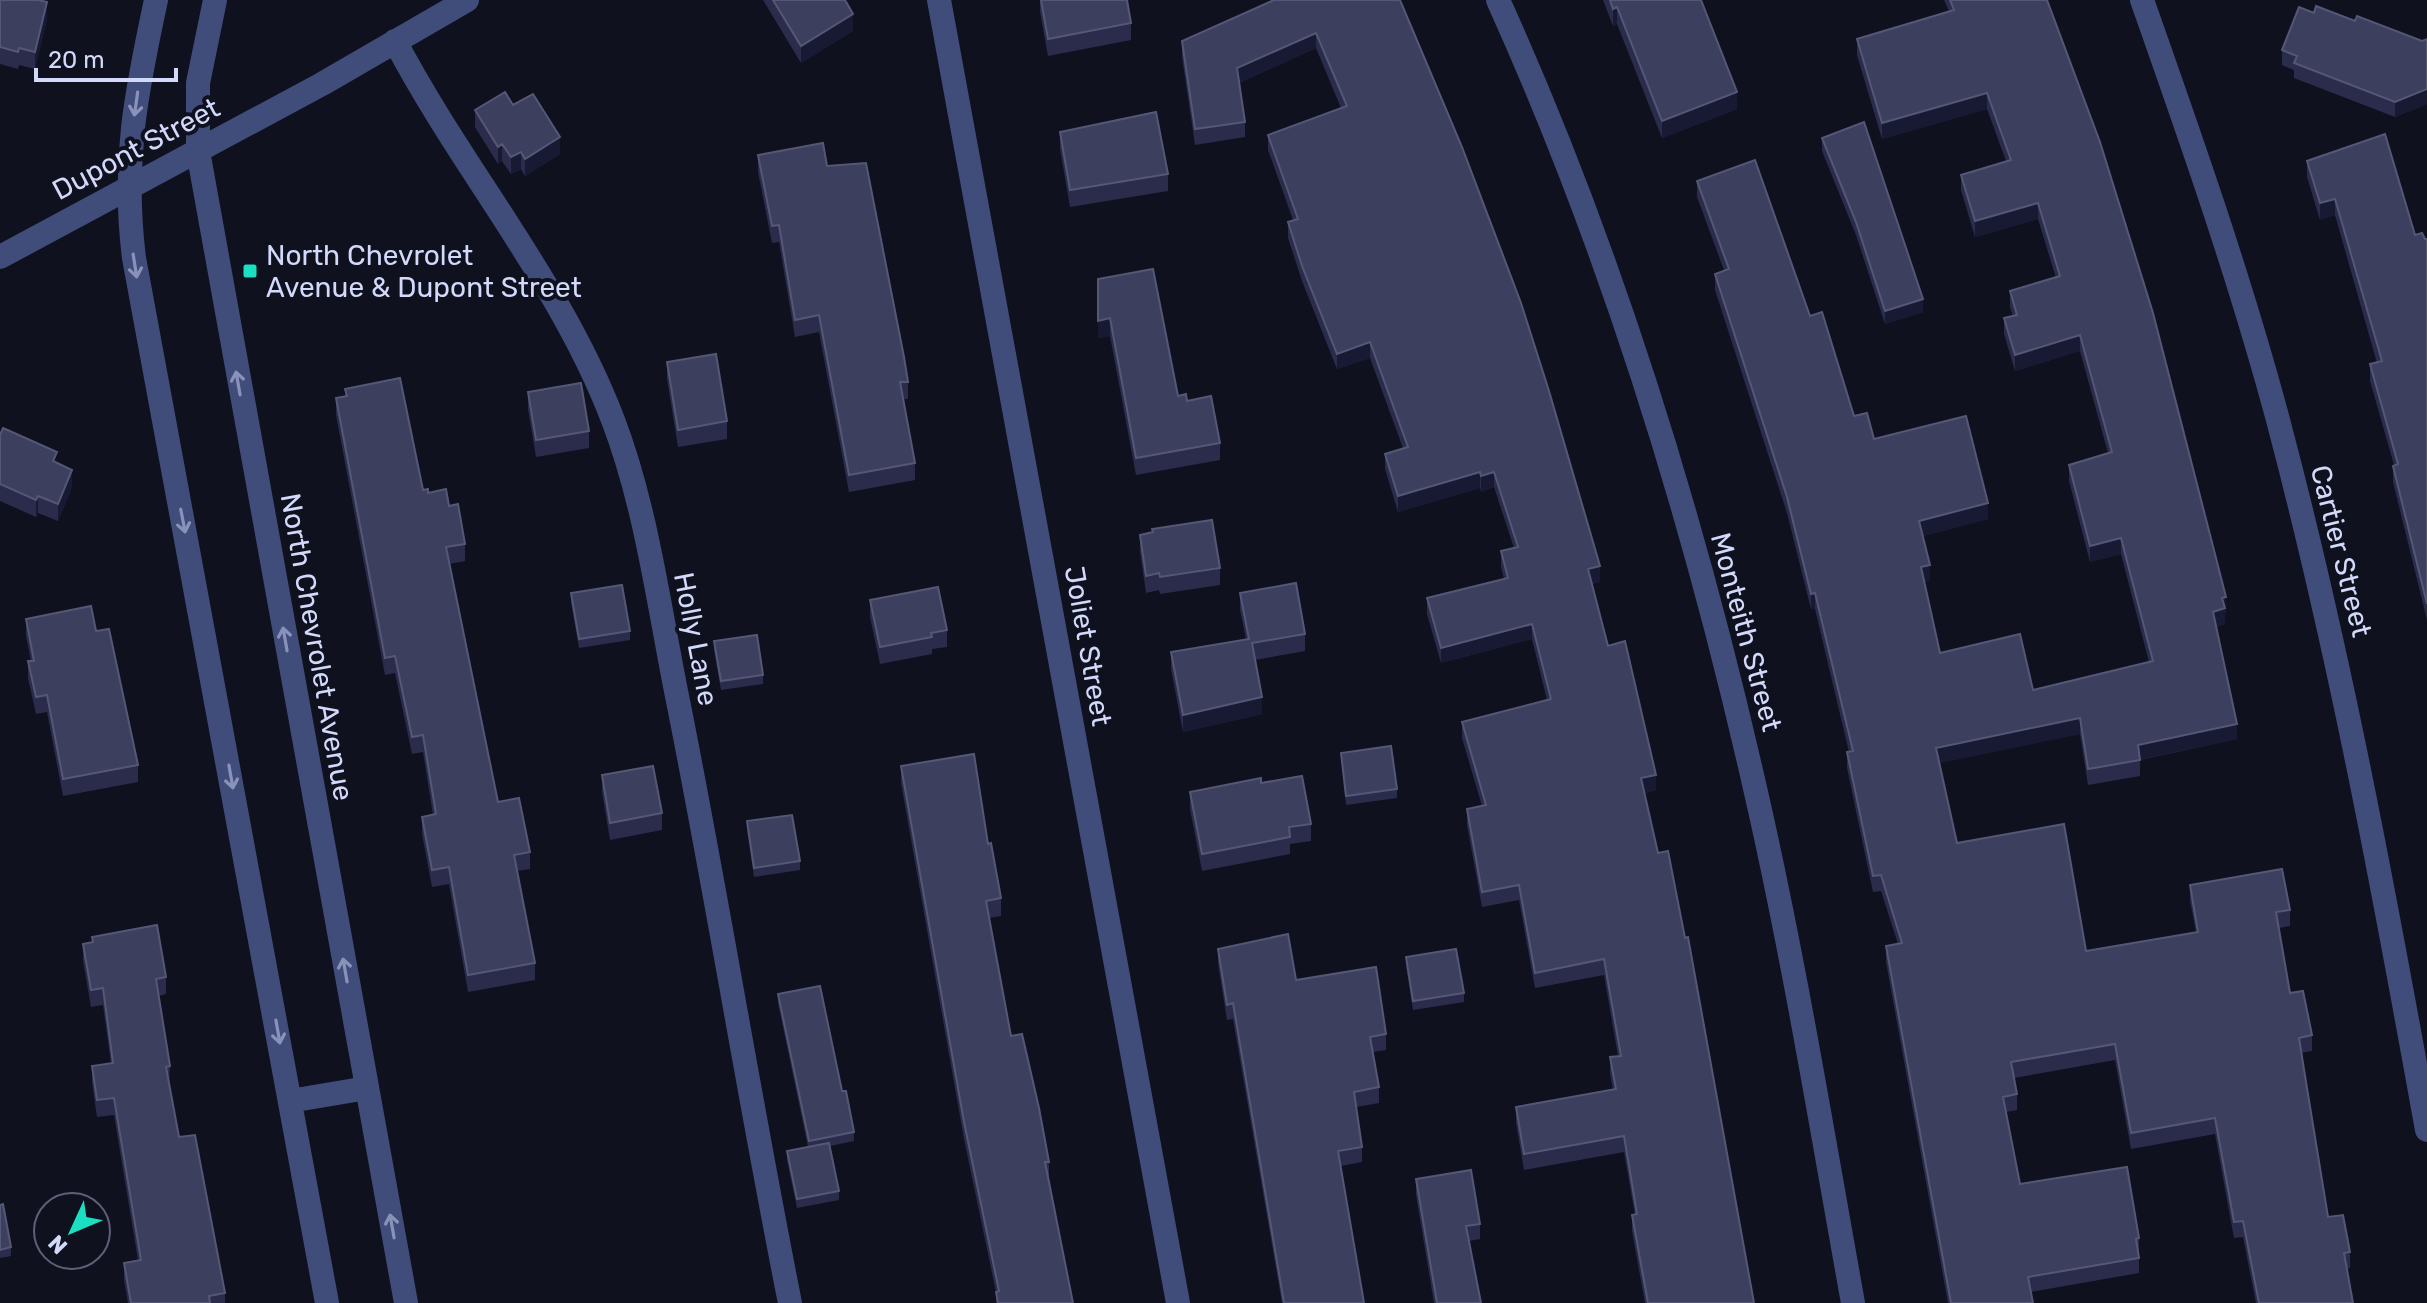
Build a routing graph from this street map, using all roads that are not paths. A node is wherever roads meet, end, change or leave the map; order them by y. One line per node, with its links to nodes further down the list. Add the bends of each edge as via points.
1 (156, 0): 9 (street, one-way to 9, via 140,75)
2 (215, 0): 8 (street, North Chevrolet Avenue, via 198,83)
3 (467, 0): 7 (street, Dupont Street)
4 (939, 0): 17 (street, Joliet Street)
5 (1498, 0): 18 (street, Monteith Street, via 1563,155 1634,349 1696,556 1756,789)
6 (2142, 0): 13 (street, Cartier Street, via 2226,242 2301,507 2374,840)
7 (395, 41): 8 (street, Dupont Street); 16 (street, Holly Lane, via 570,330 598,382 622,445 685,738)
8 (198, 151): 9 (street, Dupont Street); 11 (street, North Chevrolet Avenue, one-way to 8)
9 (127, 188): 10 (street, Dupont Street); 12 (street, one-way to 12, via 145,326)
10 (0, 257)
11 (367, 1088): 12 (street); 15 (street, North Chevrolet Avenue, one-way to 11)
12 (290, 1101): 14 (street)
13 (2427, 1130)
14 (327, 1303)
15 (406, 1303)
16 (790, 1303)
17 (1178, 1303)
18 (1853, 1303)

